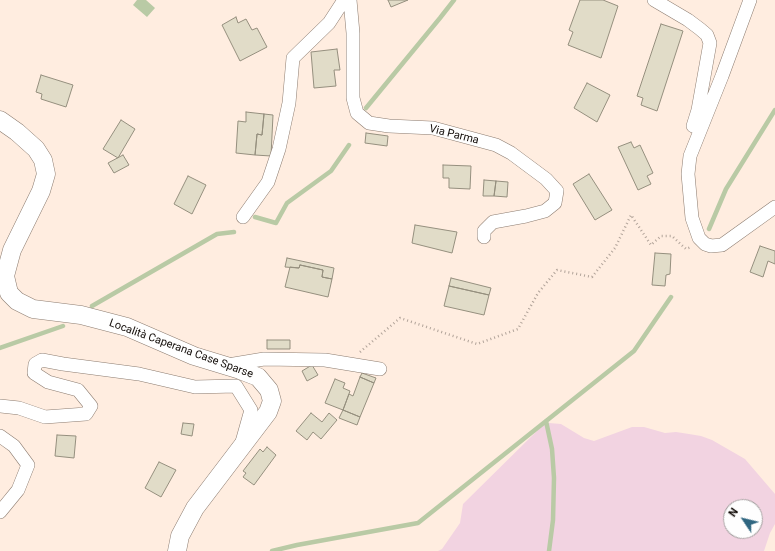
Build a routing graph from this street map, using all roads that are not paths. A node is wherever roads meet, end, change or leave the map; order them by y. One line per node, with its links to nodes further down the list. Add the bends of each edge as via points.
1 (344, 0): 8 (street, via 328,23 293,58 289,103 279,149 268,182)
2 (350, 0): 9 (street, Via Parma, via 353,98 357,113 369,123 433,128 496,145 546,179 557,191 555,202 545,211 493,222 484,231)
3 (654, 0): 6 (street, via 700,29 707,35 710,43 698,110 690,131 690,137)
4 (750, 0): 6 (street)
5 (0, 120): 10 (street, Località Caperana Case Sparse, via 36,149 43,160 46,174 41,191 12,250 5,276 9,293 17,301 33,309 81,315 127,327 194,356)
6 (695, 144): 7 (street, via 690,156 688,174 692,218 699,238 705,244 722,245)
7 (775, 207)
8 (243, 217)
9 (484, 237)
10 (226, 366): 11 (street, via 264,359 325,360); 14 (street, Località Caperana Case Sparse, via 258,377 269,390 272,401 268,412)
11 (380, 369)
12 (0, 406): 14 (street, via 18,408 45,417 86,414 91,406 78,390 48,382 34,373 35,364 42,360 139,374 195,388 236,386 251,410)
13 (0, 436): 15 (street, via 14,446 28,465 18,490)
14 (240, 450): 16 (street, Località Caperana Case Sparse, via 195,508 180,536)
15 (0, 512)
16 (176, 551)

